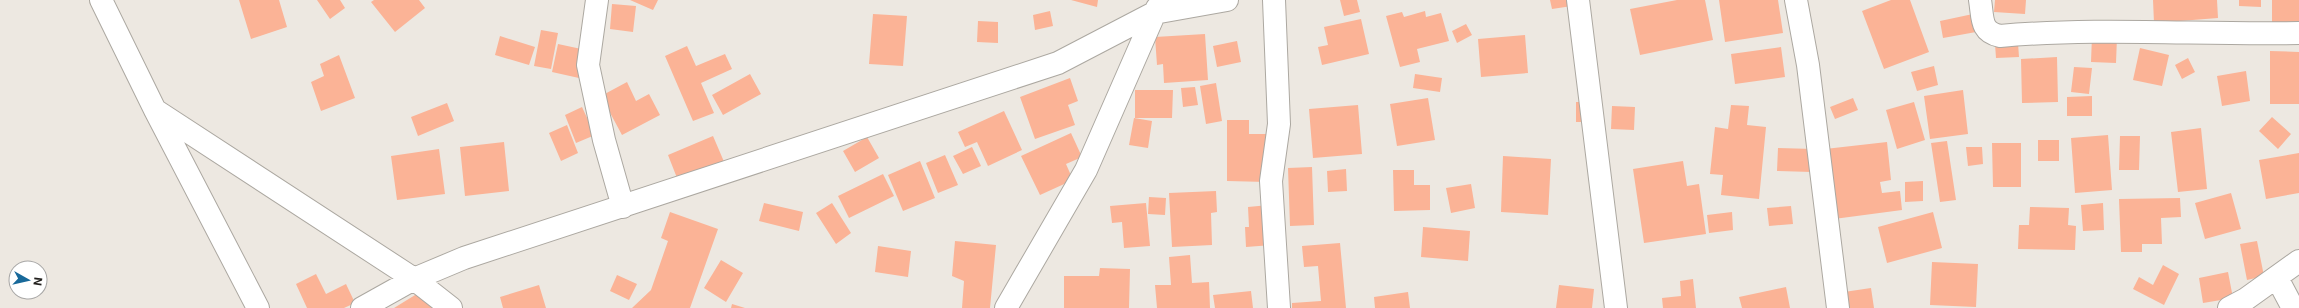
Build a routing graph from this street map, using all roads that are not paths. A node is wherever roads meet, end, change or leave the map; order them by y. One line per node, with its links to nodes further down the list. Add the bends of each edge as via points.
1 (101, 0): 10 (street)
2 (597, 0): 11 (street, via 588,65 604,140)
3 (1227, 0): 8 (street)
4 (1274, 0): 19 (street, via 1279,124 1270,181)
5 (1578, 0): 20 (street)
6 (1796, 0): 21 (street, via 1808,65)
7 (1980, 0): 9 (street, via 1984,28 1990,34 2000,36 2126,30 2222,34)
8 (1158, 6): 11 (street, via 1058,63); 18 (street, via 1086,170)
9 (2299, 33)
10 (155, 110): 14 (street); 15 (street)
11 (623, 207): 14 (street, via 464,258)
12 (2299, 261): 13 (street)
13 (2277, 278): 22 (street); 23 (street)
14 (414, 279): 16 (street); 17 (street)
15 (258, 308)
16 (362, 308)
17 (451, 308)
18 (1006, 308)
19 (1279, 308)
20 (1616, 308)
21 (1838, 308)
22 (2229, 308)
23 (2293, 308)

